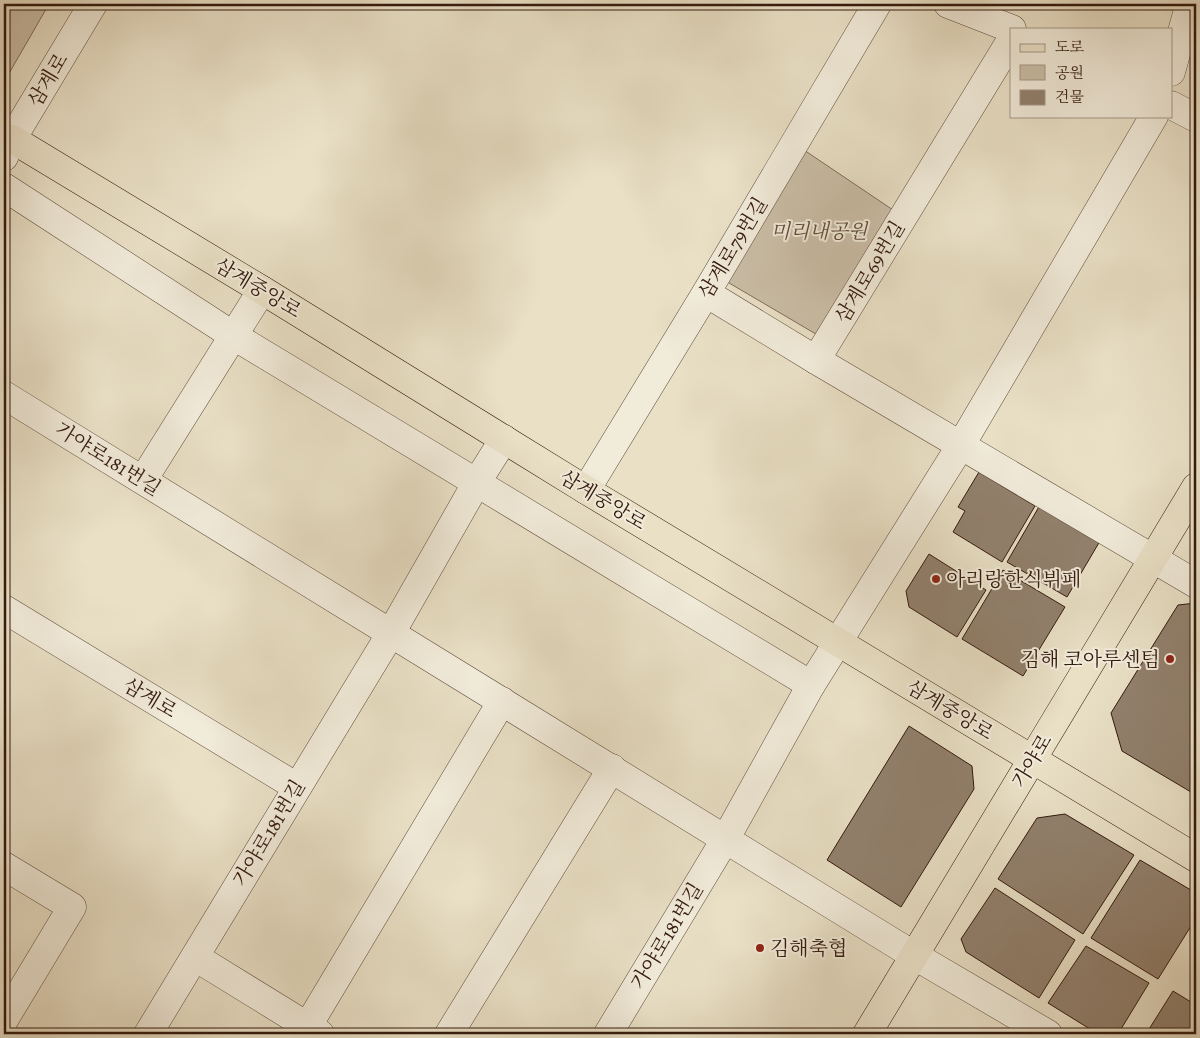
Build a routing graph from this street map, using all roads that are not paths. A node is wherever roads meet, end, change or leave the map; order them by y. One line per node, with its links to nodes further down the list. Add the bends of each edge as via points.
1 (93, 4): 11 (street, 삼계로)
2 (877, 4): 14 (street, 삼계로79번길)
3 (948, 4): 5 (street)
4 (1188, 4): 7 (street)
5 (1010, 28)
6 (1010, 42): 16 (street, 삼계로69번길)
7 (1172, 68)
8 (1172, 106): 10 (street)
9 (1153, 118): 19 (street)
10 (1196, 118)
11 (8, 148): 13 (main road, 삼계중앙로)
12 (4, 187): 15 (street)
13 (262, 290): 15 (street); 18 (main road, 삼계중앙로)
14 (706, 293): 16 (street); 23 (street, 삼계로79번길)
15 (234, 336): 20 (street); 21 (street)
16 (816, 360): 19 (street)
17 (4, 395): 20 (street, 가야로181번길)
18 (504, 439): 21 (street); 23 (main road, 삼계중앙로)
19 (961, 445): 24 (street); 28 (street)
20 (143, 480): 27 (street, 가야로181번길)
21 (477, 482): 27 (street); 29 (street)
22 (1196, 488): 24 (main road, 가야로)
23 (586, 490): 28 (main road, 삼계중앙로)
24 (1154, 558): 25 (street); 31 (main road, 가야로)
25 (1196, 584)
26 (4, 609): 33 (street, 삼계로)
27 (391, 633): 30 (street, 가야로181번길); 33 (street, 가야로181번길)
28 (838, 642): 29 (street); 31 (main road, 삼계중앙로)
29 (810, 685): 34 (street)
30 (502, 701): 32 (street, 가야로181번길); 40 (street)
31 (1033, 760): 35 (main road, 삼계중앙로); 38 (main road, 가야로)
32 (612, 768): 34 (street, 가야로181번길); 42 (street)
33 (297, 787): 37 (street, 가야로181번길)
34 (726, 838): 38 (street, 가야로181번길); 43 (street, 가야로181번길)
35 (1196, 858)
36 (4, 866): 39 (street, via 72,908)
37 (195, 956): 40 (street); 41 (street, 가야로181번길)
38 (915, 956): 44 (main road, 가야로); 45 (street, 가야로181번길)
39 (4, 1020)
40 (310, 1032)
41 (148, 1034)
42 (449, 1034)
43 (608, 1034)
44 (867, 1034)
45 (1048, 1034)

